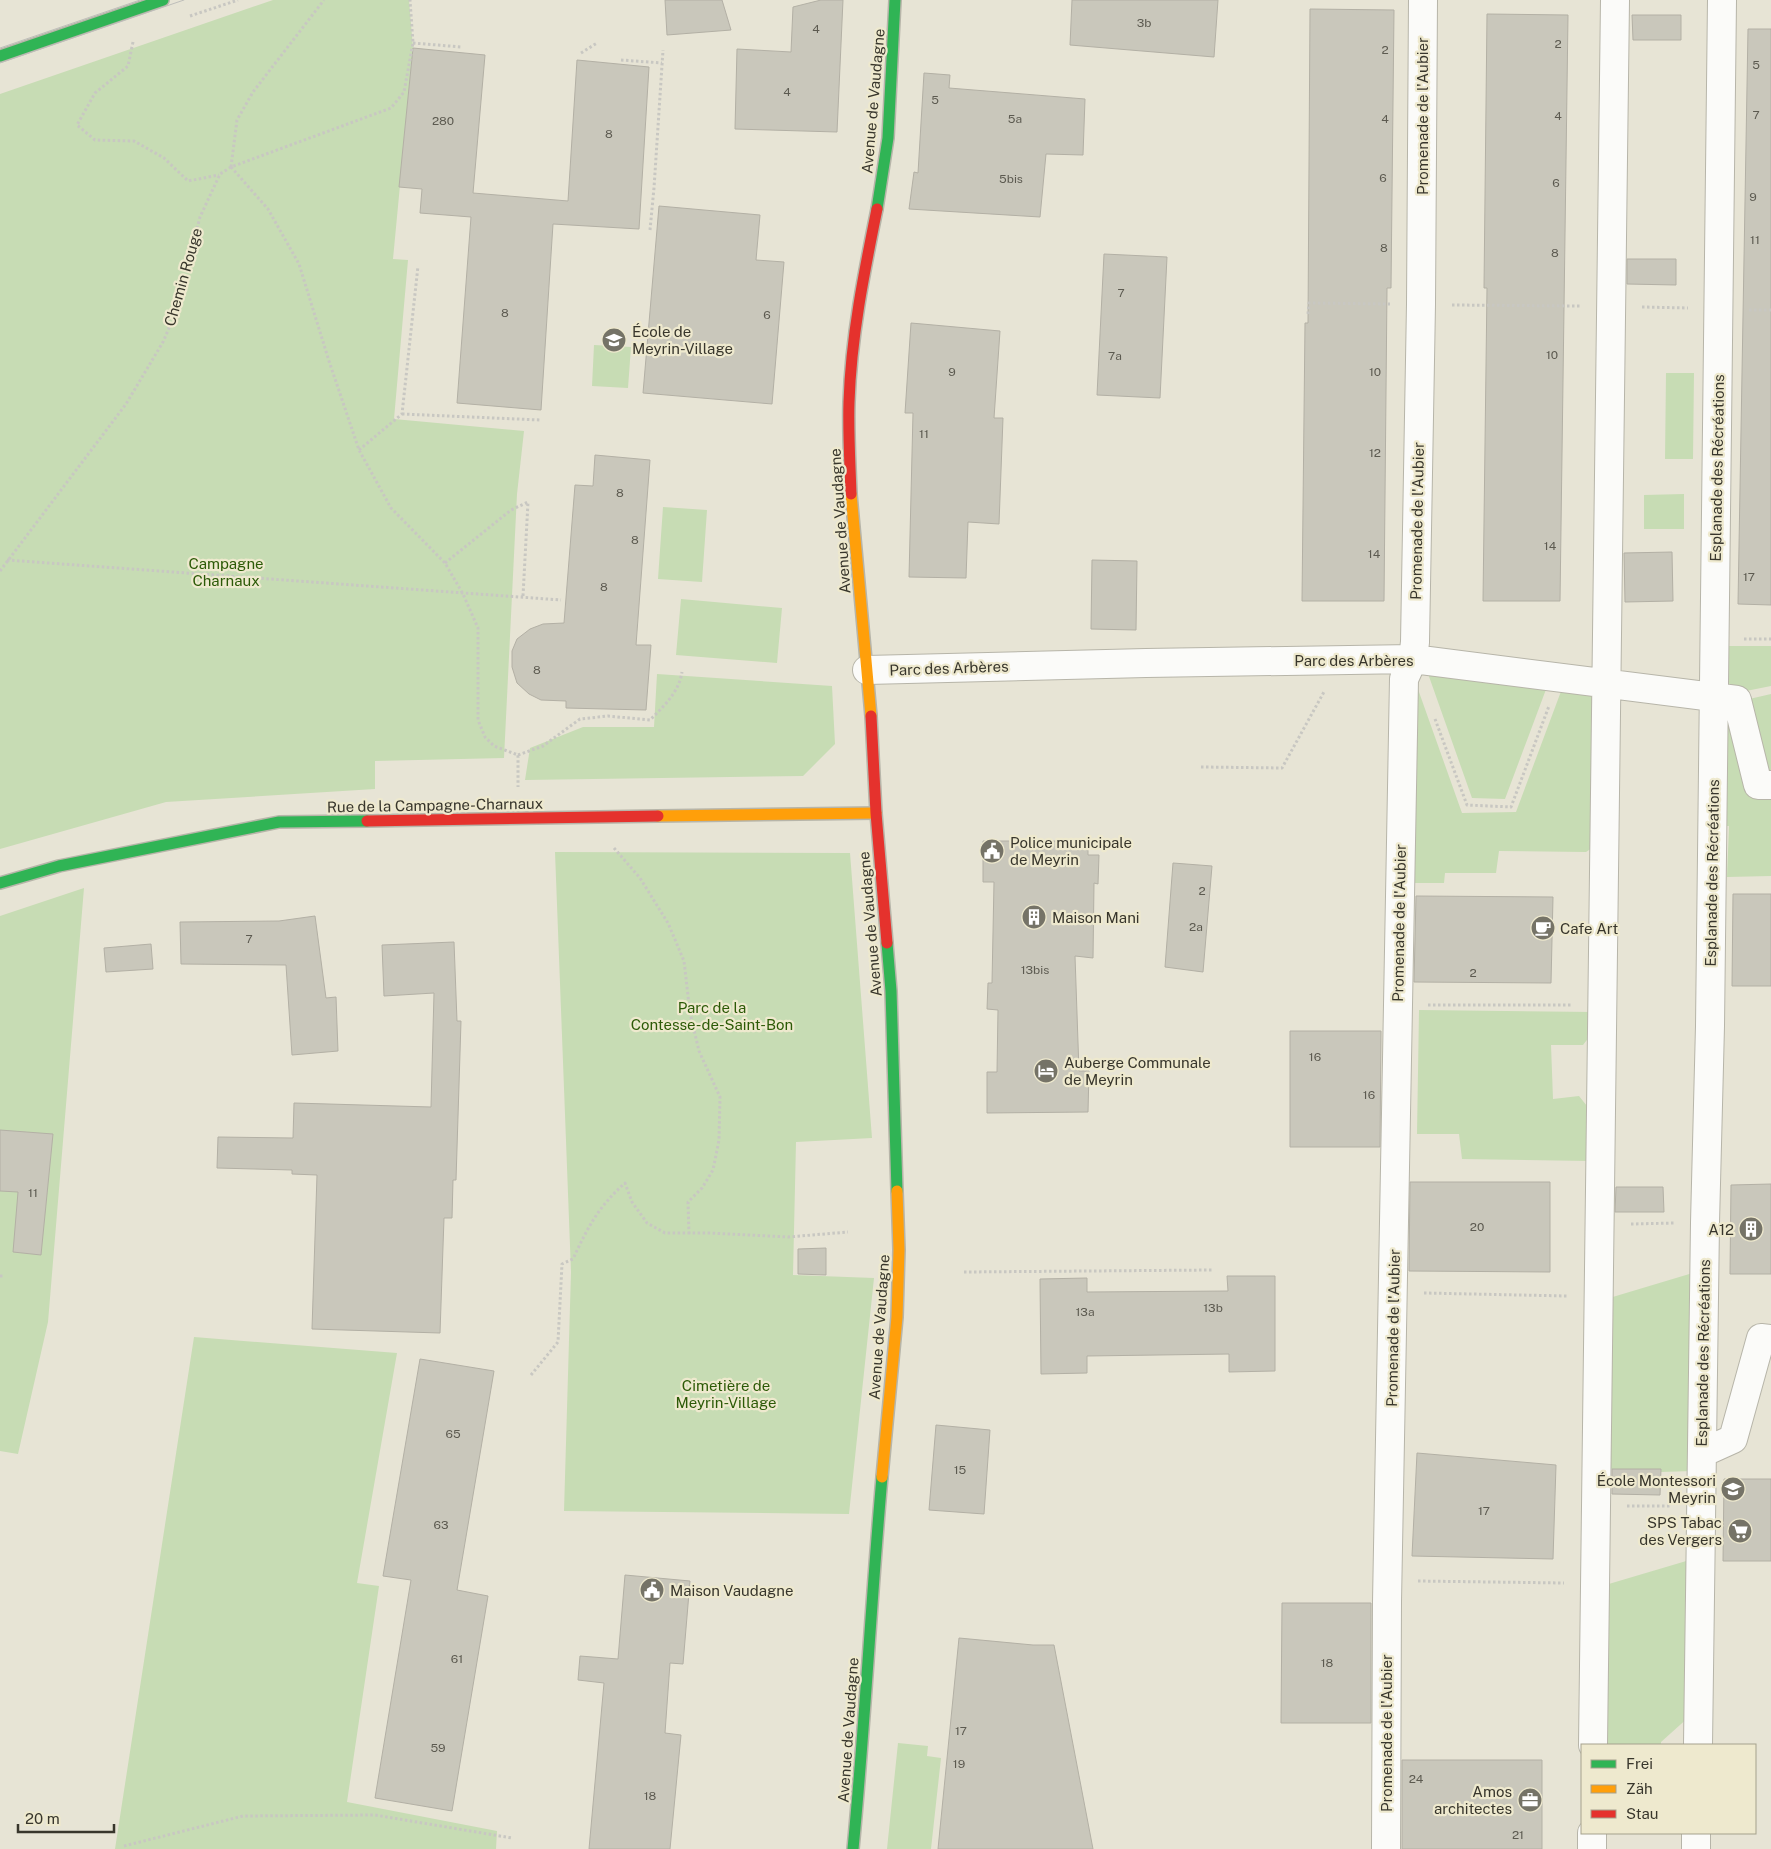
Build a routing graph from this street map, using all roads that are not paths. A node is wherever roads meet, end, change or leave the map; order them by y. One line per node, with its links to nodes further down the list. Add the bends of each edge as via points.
1 (163, 0): 6 (street)
2 (895, 0): 8 (street, Avenue de Vaudagne, via 888,138 861,292 849,402 851,508)
3 (1423, 0): 7 (street, Promenade de l'Aubier)
4 (1615, 0): 9 (street)
5 (1722, 0): 10 (street, Esplanade des Récréations)
6 (0, 56)
7 (1414, 659): 8 (street, Parc des Arbères); 9 (street, Parc des Arbères); 21 (street, Promenade de l'Aubier, via 1404,679 1387,1580)
8 (867, 670): 12 (street, Avenue de Vaudagne)
9 (1605, 682): 10 (street, Parc des Arbères); 16 (street)
10 (1714, 696): 11 (street, Parc des Arbères, via 1737,700 1758,785); 15 (street, Esplanade des Récréations)
11 (1771, 785)
12 (876, 814): 13 (street, Rue de la Campagne-Charnaux, via 279,822 59,866); 20 (street, Avenue de Vaudagne, via 892,1010 899,1250 897,1317 873,1575)
13 (0, 883)
14 (1771, 1338): 15 (street, via 1761,1338 1733,1439)
15 (1702, 1453): 17 (street, Esplanade des Récréations)
16 (1593, 1744)
17 (1698, 1744)
18 (1592, 1834): 22 (street)
19 (1696, 1834): 23 (street)
20 (853, 1849)
21 (1386, 1849)
22 (1592, 1849)
23 (1696, 1849)

